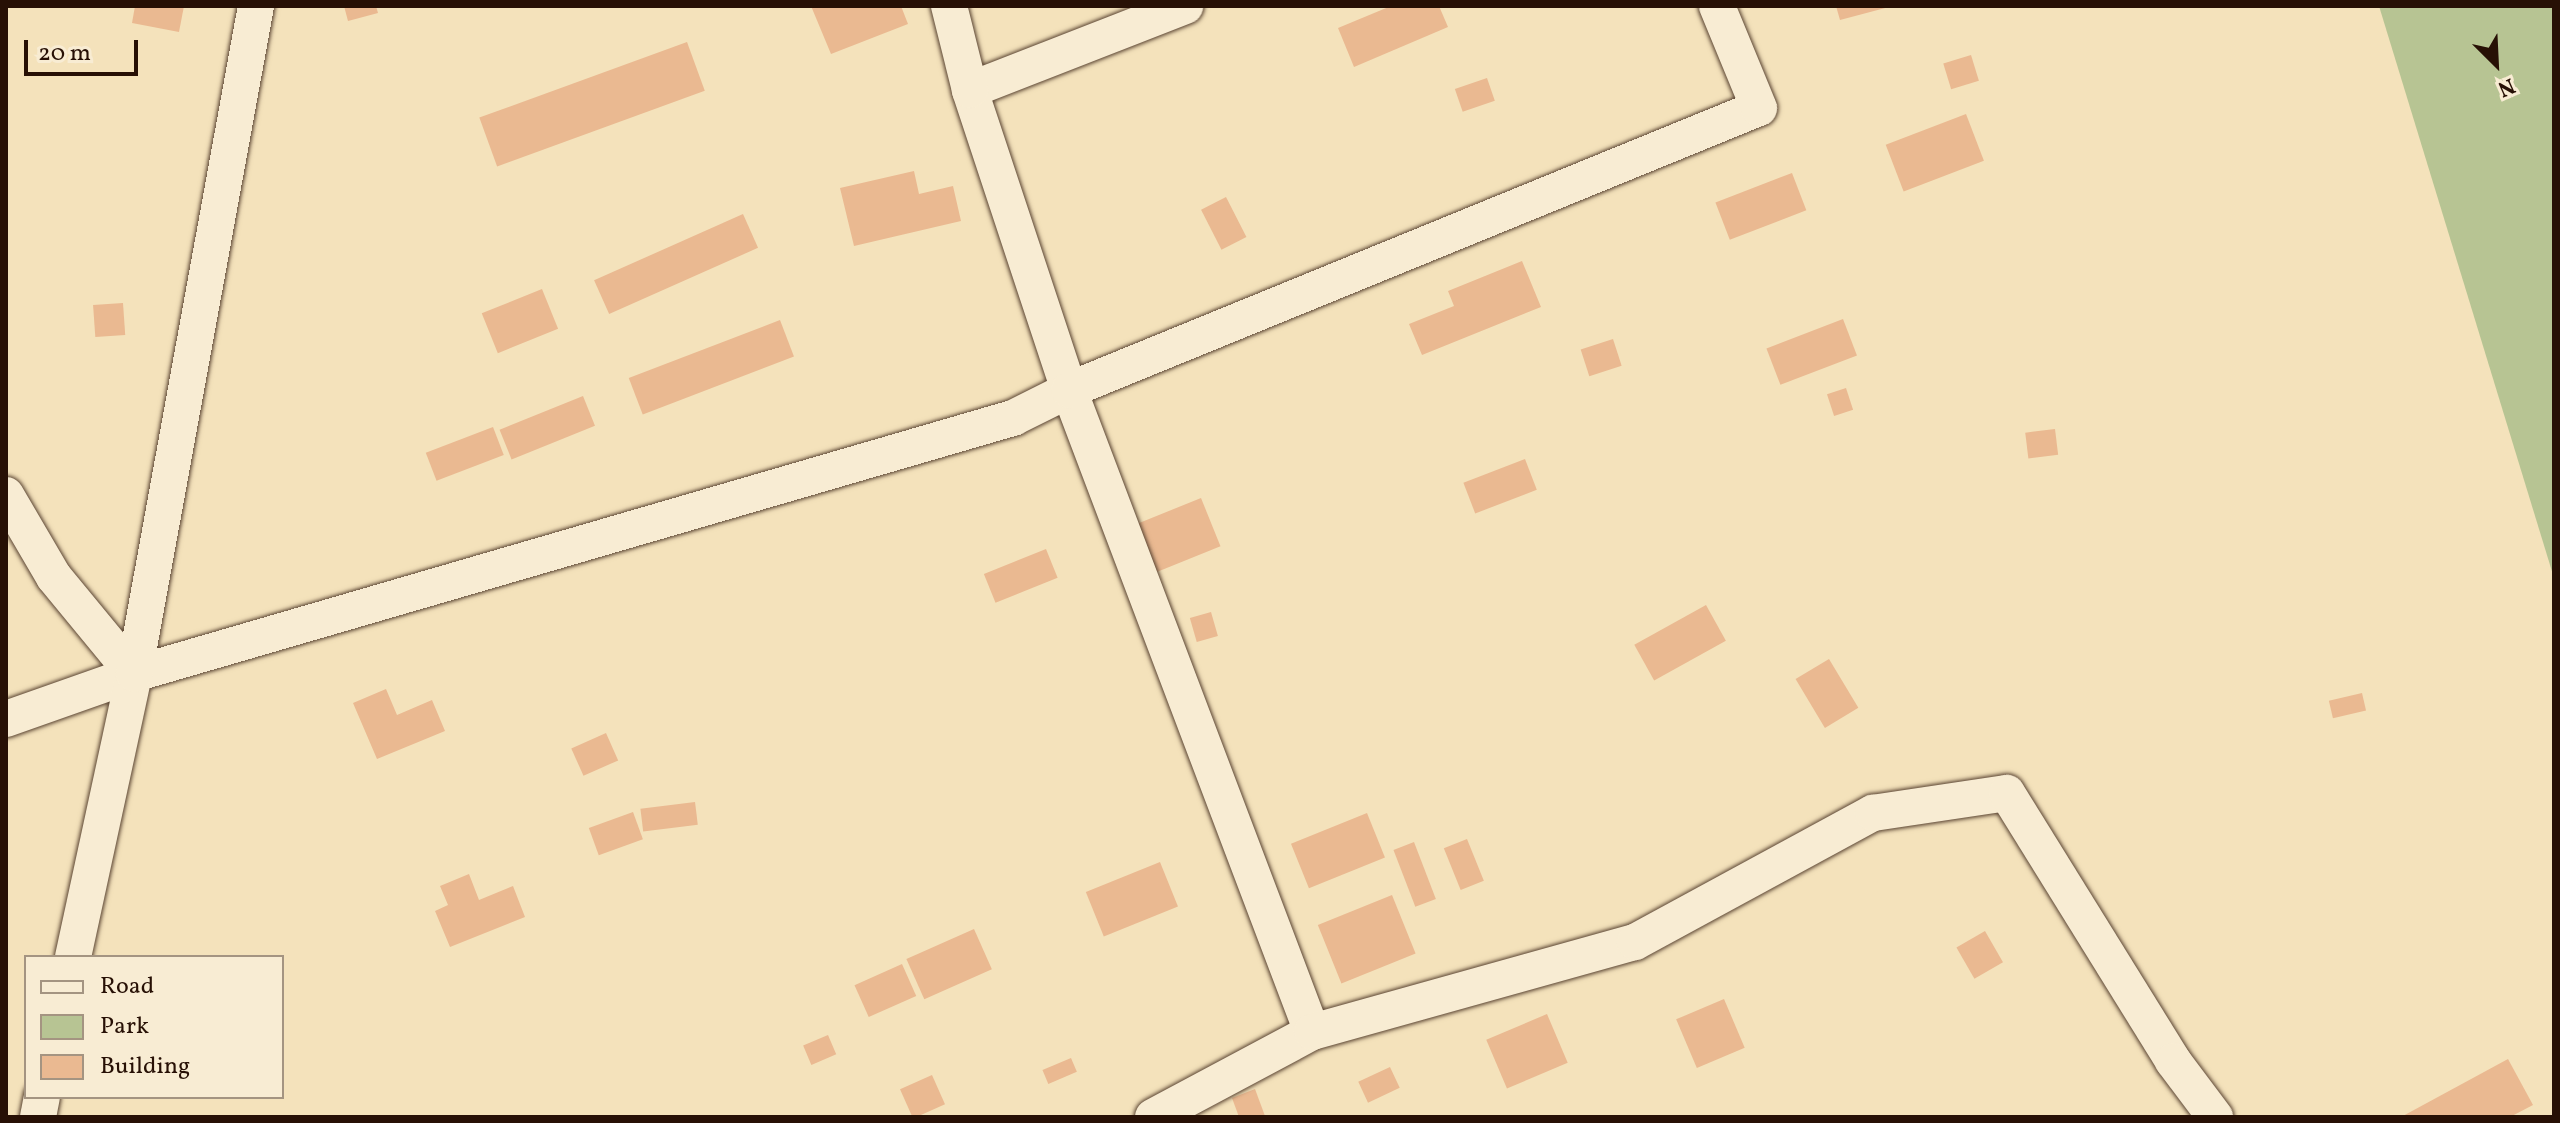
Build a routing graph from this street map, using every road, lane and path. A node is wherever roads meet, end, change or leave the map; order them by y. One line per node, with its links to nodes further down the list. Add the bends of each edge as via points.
1 (256, 6): 8 (street)
2 (949, 6): 5 (street)
3 (1185, 6): 5 (street)
4 (1717, 6): 6 (street, via 1759,108)
5 (970, 90): 6 (street)
6 (1069, 390): 8 (street, via 1013,418); 11 (street)
7 (6, 495): 8 (street, via 54,577)
8 (134, 674): 9 (street); 10 (street)
9 (6, 719)
10 (73, 955)
11 (1312, 1032): 12 (street); 13 (street, via 1635,942 1873,813 2007,793 2173,1061)
12 (1153, 1117)
13 (2215, 1117)

